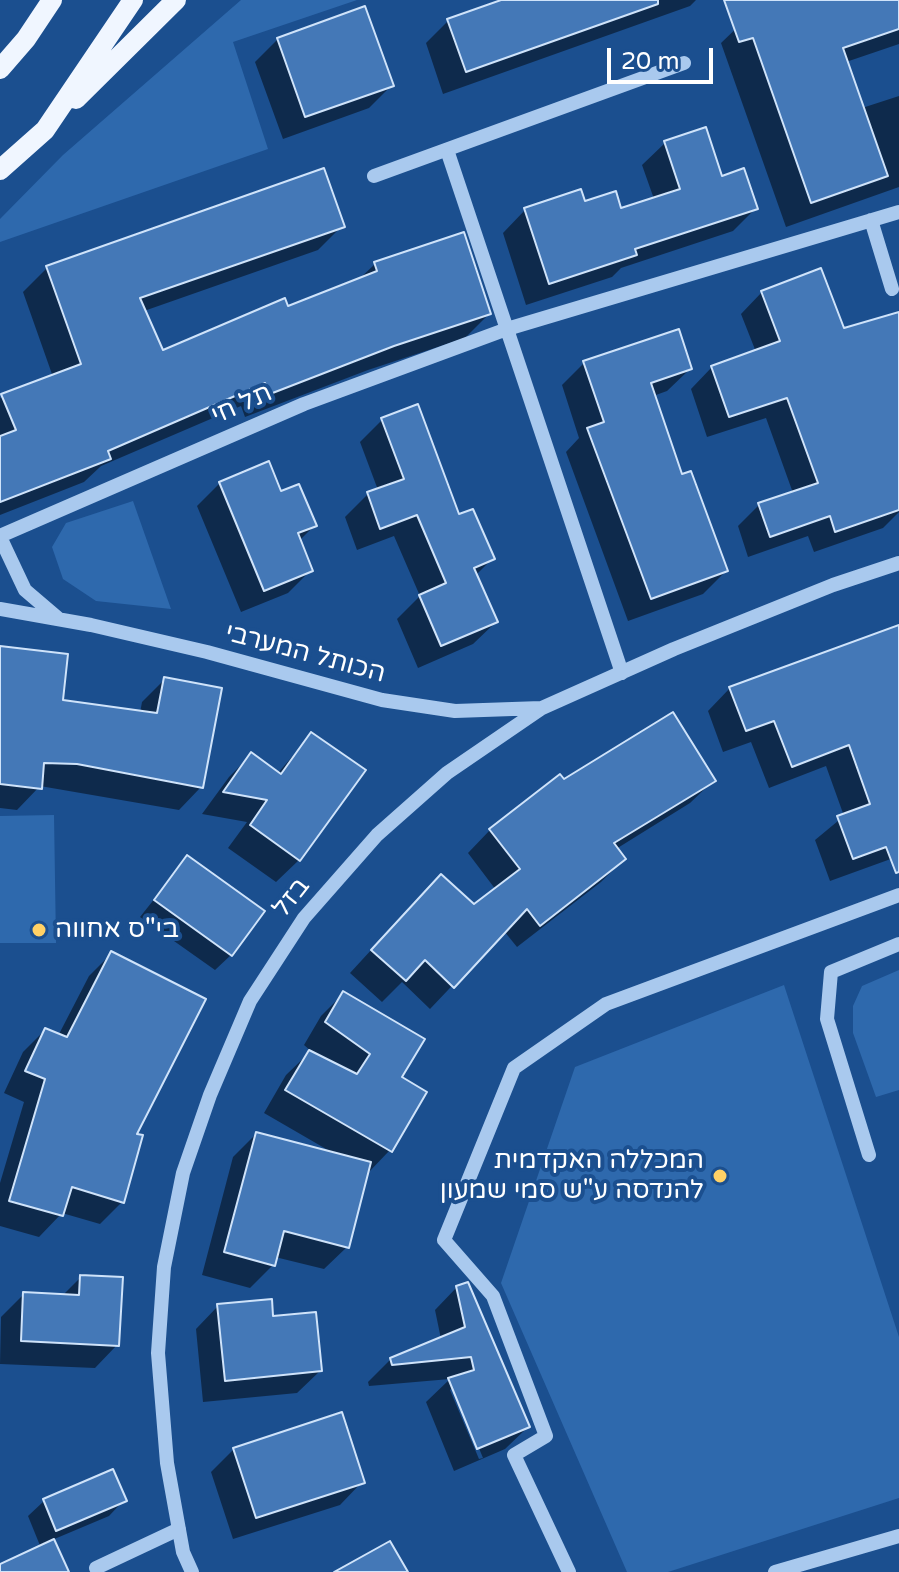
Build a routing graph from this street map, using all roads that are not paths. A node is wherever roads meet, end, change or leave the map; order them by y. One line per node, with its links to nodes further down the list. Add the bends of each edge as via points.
1 (52, 0): 5 (main road)
2 (133, 0): 6 (main road)
3 (176, 0): 6 (main road)
4 (684, 63): 7 (street)
5 (0, 69)
6 (45, 130): 8 (main road)
7 (447, 150): 9 (street); 13 (street)
8 (0, 170)
9 (374, 176)
10 (899, 212): 11 (street, תל חי)
11 (871, 220): 12 (street); 13 (street, תל חי)
12 (892, 289)
13 (507, 329): 14 (street, תל חי, via 304,404); 18 (street)
14 (0, 537): 17 (street, הכותל המערבי, via 25,590)
15 (899, 563): 18 (street, בזל)
16 (0, 609): 17 (street, הכותל המערבי)
17 (59, 619): 19 (street, הכותל המערבי, via 382,700 455,711)
18 (622, 673): 19 (street, בזל)
19 (542, 708): 23 (street, בזל, via 447,773 377,835 304,918 250,1001 183,1173 164,1267 158,1353 167,1463)
20 (899, 895): 27 (street, via 606,1004 514,1068 444,1240 493,1296 546,1436 514,1455)
21 (899, 944): 22 (street, via 831,972 827,1019)
22 (869, 1155)
23 (179, 1529): 25 (street); 26 (street, בזל)
24 (899, 1536): 28 (street)
25 (96, 1568)
26 (192, 1572)
27 (569, 1572)
28 (775, 1572)

